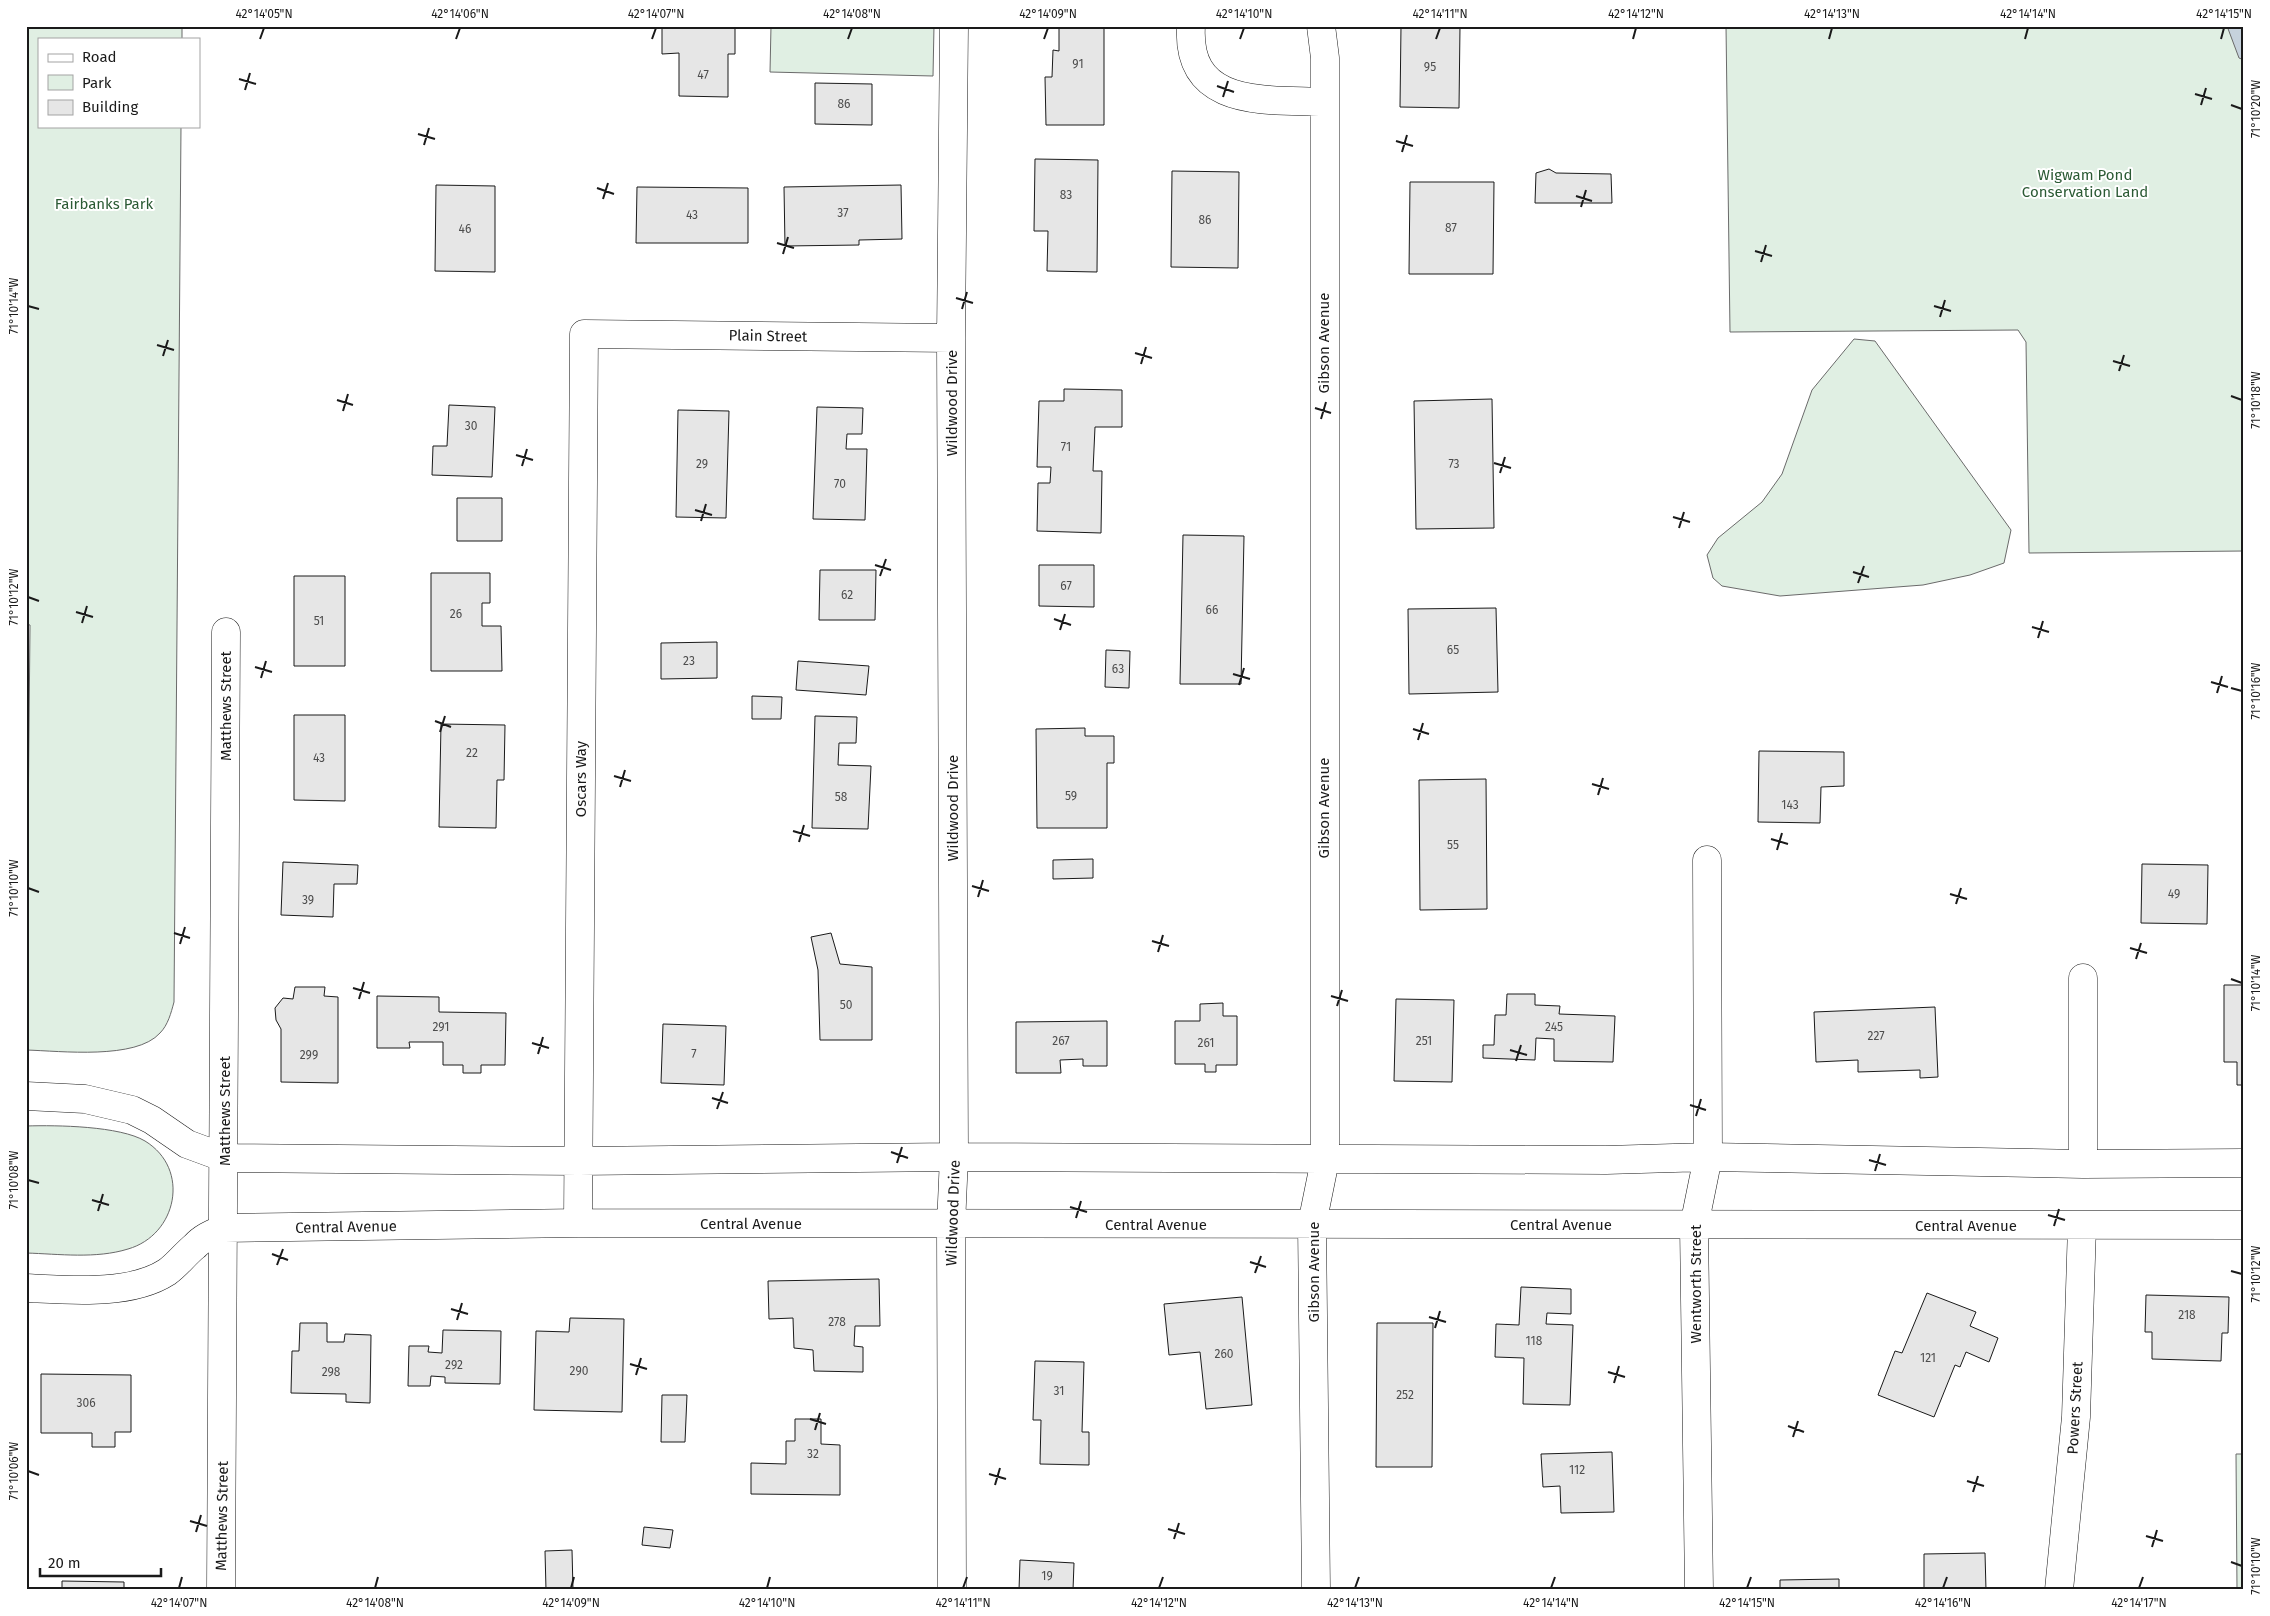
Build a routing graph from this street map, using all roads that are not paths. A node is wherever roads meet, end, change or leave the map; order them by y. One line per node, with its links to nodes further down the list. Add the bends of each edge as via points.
1 (954, 26): 6 (street, Wildwood Drive)
2 (1191, 26): 4 (street, via 1191,45 1197,65 1210,82 1227,94)
3 (1321, 26): 4 (street, Gibson Avenue, via 1325,58)
4 (1324, 102): 14 (street, Gibson Avenue)
5 (584, 334): 6 (street, Plain Street); 15 (street, Oscars Way)
6 (951, 338): 12 (street, Wildwood Drive)
7 (226, 632): 13 (street, Matthews Street)
8 (1707, 860): 11 (street, Wentworth Street)
9 (2083, 978): 17 (street)
10 (26, 1096): 13 (street, via 85,1099 132,1110 187,1144)
11 (1708, 1156): 14 (street, via 1648,1160); 17 (street); 22 (street, Wentworth Street)
12 (954, 1157): 14 (street); 15 (street); 20 (street, Wildwood Drive)
13 (225, 1158): 15 (street); 24 (street, Matthews Street)
14 (1325, 1160): 19 (street, Gibson Avenue)
15 (579, 1161): 18 (street, Oscars Way)
16 (2244, 1163): 17 (street)
17 (2083, 1164)
18 (578, 1223): 20 (street, Central Avenue); 24 (street, Central Avenue)
19 (1312, 1224): 20 (street, Central Avenue); 22 (street, Central Avenue); 28 (street, Gibson Avenue)
20 (951, 1225): 27 (street, Wildwood Drive)
21 (2244, 1225): 23 (street, Central Avenue)
22 (1694, 1226): 23 (street, Central Avenue); 29 (street, Wentworth Street)
23 (2082, 1226): 30 (street, Powers Street, via 2075,1426)
24 (225, 1228): 25 (street, Central Avenue, via 196,1244 168,1271 152,1280 105,1288); 26 (street, Matthews Street)
25 (26, 1288)
26 (221, 1590)
27 (952, 1590)
28 (1316, 1590)
29 (1699, 1590)
30 (2059, 1590)

